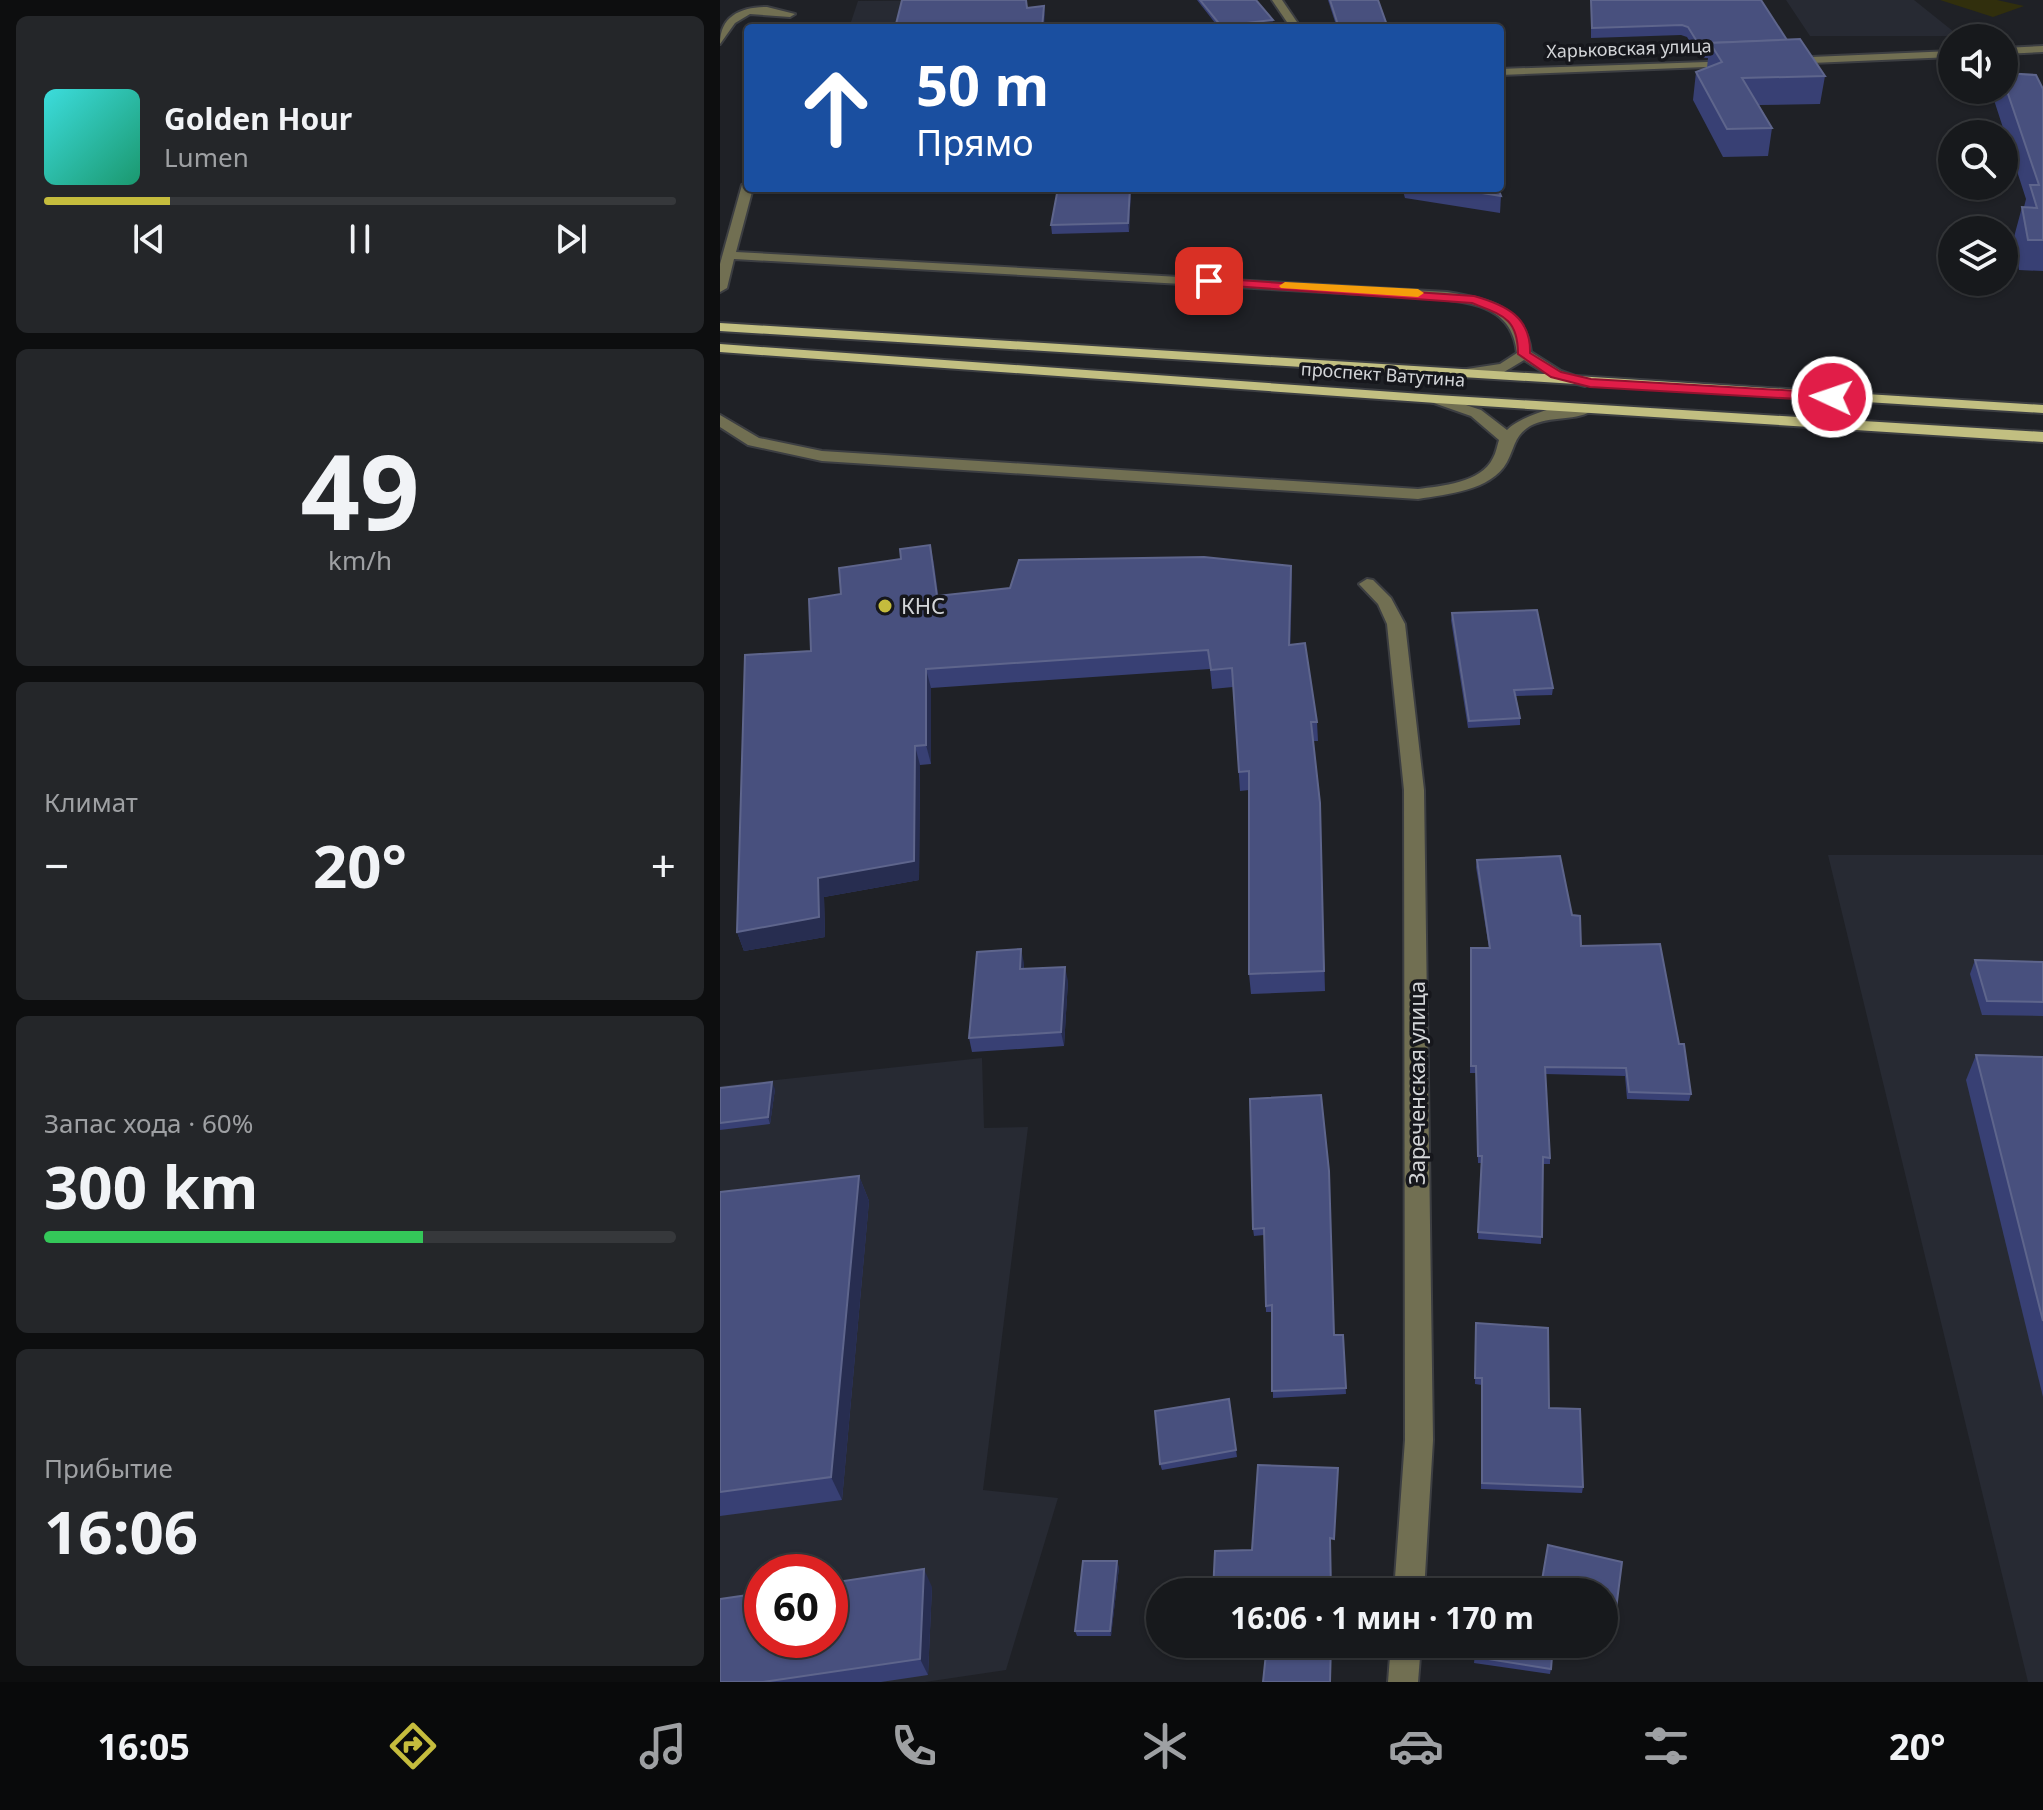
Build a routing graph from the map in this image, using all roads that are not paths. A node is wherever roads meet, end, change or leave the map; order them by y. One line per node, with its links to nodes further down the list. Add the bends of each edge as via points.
1 (791, 0): 3 (street)
2 (1277, 0): 5 (street)
3 (790, 14): 4 (street); 6 (street, via 765,7 743,10 725,26)
4 (788, 24)
5 (1293, 24)
6 (720, 41)
7 (2043, 49): 8 (street)
8 (2018, 50)
9 (1938, 55): 10 (street)
10 (1774, 61)
11 (1742, 63): 12 (street, Харьковская улица)
12 (1504, 72)
13 (746, 192): 14 (street)
14 (729, 255): 15 (street); 18 (street, via 1474,299 1518,323)
15 (720, 288)
16 (720, 327): 19 (main road, проспект Ватутина)
17 (720, 348): 21 (main road, проспект Ватутина)
18 (1524, 354): 19 (street, via 1504,368); 20 (street, via 1556,374)
19 (1448, 374): 20 (main road, проспект Ватутина)
20 (1590, 383): 23 (main road, проспект Ватутина)
21 (1436, 399): 22 (main road, проспект Ватутина); 26 (street, via 1471,409 1498,426)
22 (1587, 409): 25 (main road, проспект Ватутина); 26 (street, via 1545,413)
23 (2043, 409)
24 (720, 419): 26 (street, via 730,431 770,447 822,456 1418,494 1450,490 1480,478 1498,465)
25 (2043, 437)
26 (1507, 440)
27 (1367, 584): 28 (street, Зареченская улица, via 1385,602 1396,624 1414,790 1419,1440)
28 (1410, 1578)
29 (1405, 1658): 30 (street)
30 (1403, 1682)

